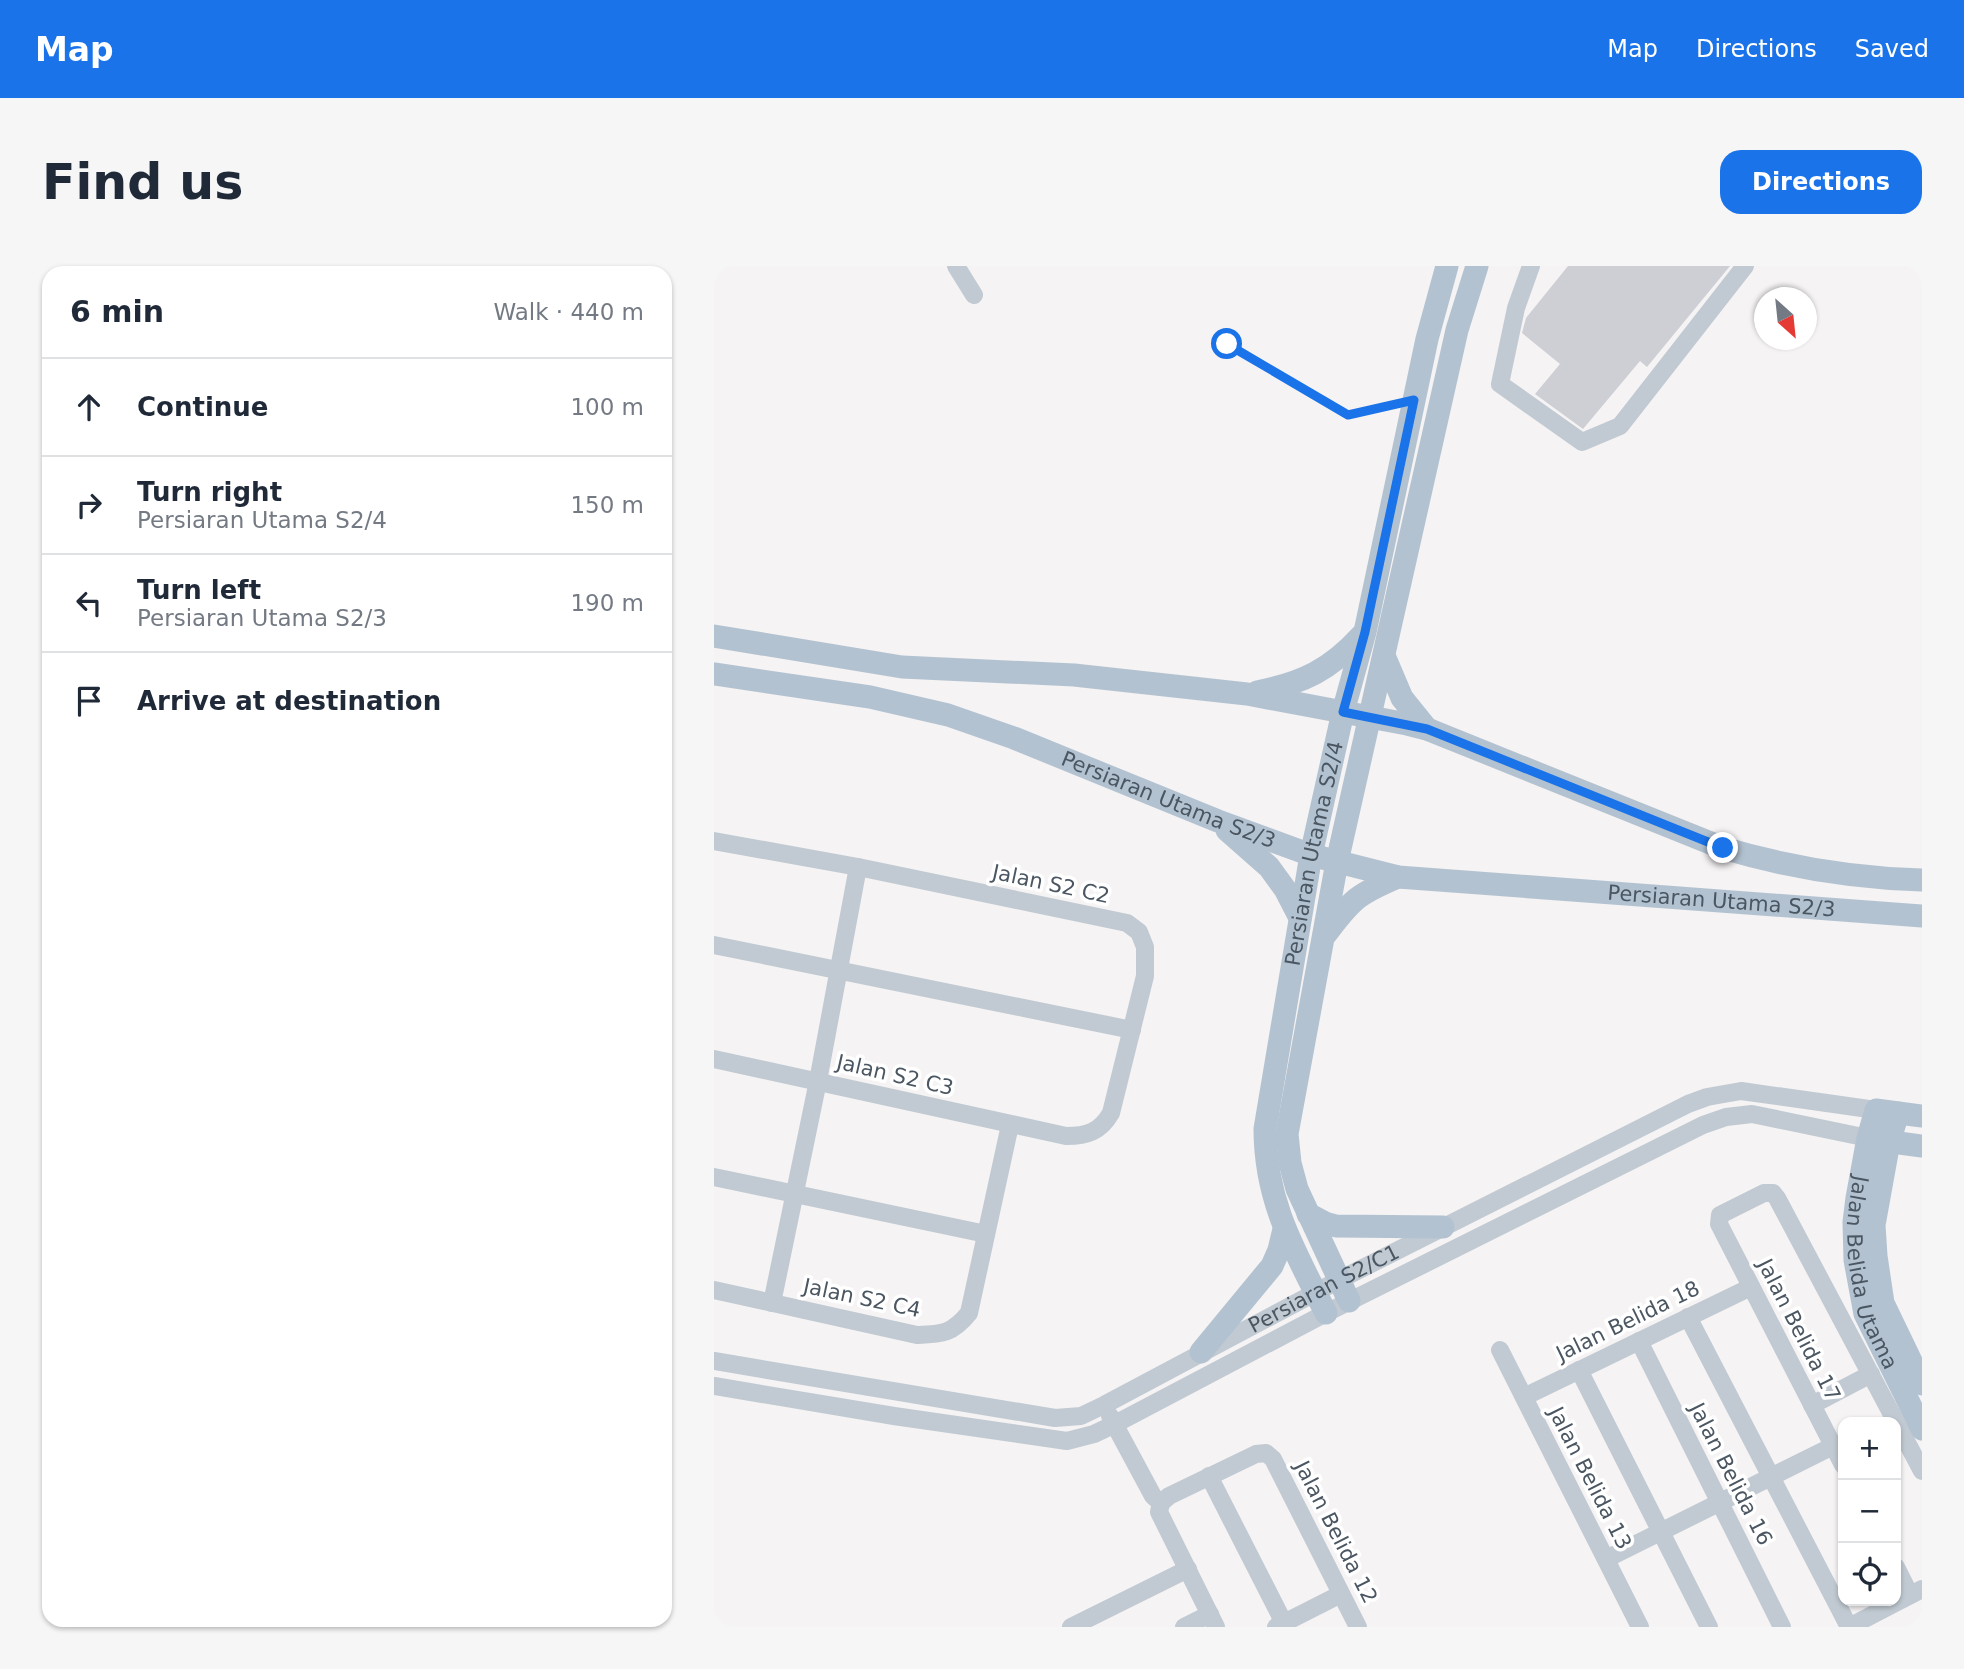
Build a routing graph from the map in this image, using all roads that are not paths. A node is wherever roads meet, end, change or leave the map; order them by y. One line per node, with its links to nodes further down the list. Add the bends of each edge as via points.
1 (956, 266): 6 (street)
2 (1447, 266): 7 (main road, Persiaran Utama S2/4, via 1427,339)
3 (1477, 266): 9 (main road, Persiaran Utama S2/4, via 1457,330)
4 (1531, 266): 5 (street, via 1516,308 1500,384 1582,442 1620,426)
5 (1745, 266)
6 (974, 295)
7 (1365, 632): 11 (main road, via 1343,656 1315,674 1284,687); 12 (main road, Persiaran Utama S2/4)
8 (714, 636): 11 (main road, Persiaran Utama S2/3, via 902,667 1074,675)
9 (1385, 657): 13 (main road, Persiaran Utama S2/4); 14 (main road, via 1402,698)
10 (714, 674): 15 (main road, Persiaran Utama S2/3, via 870,697 948,715)
11 (1247, 694): 12 (main road, Persiaran Utama S2/3)
12 (1343, 712): 13 (main road, Persiaran Utama S2/3); 17 (main road, Persiaran Utama S2/4)
13 (1370, 718): 14 (main road, Persiaran Utama S2/3); 18 (main road, Persiaran Utama S2/4)
14 (1427, 729): 21 (main road, Persiaran Utama S2/3, via 1723,848 1812,869)
15 (1218, 821): 17 (main road, Persiaran Utama S2/3); 23 (main road, via 1269,867)
16 (714, 841): 19 (street, Jalan S2 C2)
17 (1311, 855): 18 (main road, Persiaran Utama S2/3); 23 (main road, Persiaran Utama S2/4)
18 (1337, 862): 20 (main road, Persiaran Utama S2/3); 24 (main road, Persiaran Utama S2/4)
19 (858, 866): 26 (street); 27 (street, Jalan S2 C2, via 1126,923 1139,932 1145,947 1145,976)
20 (1398, 877): 22 (main road, Persiaran Utama S2/3); 24 (main road, via 1348,904)
21 (1922, 880)
22 (1922, 916)
23 (1300, 918): 40 (main road, Persiaran Utama S2/4, via 1265,1129 1272,1193)
24 (1321, 941): 38 (main road, Persiaran Utama S2/4, via 1287,1134 1290,1163)
25 (714, 944): 26 (street)
26 (838, 969): 27 (street); 29 (street)
27 (1132, 1030): 33 (street, Jalan S2 C2, via 1104,1125 1092,1133)
28 (714, 1059): 29 (street, Jalan S2 C3)
29 (818, 1081): 32 (street, Jalan S2 C3); 37 (street)
30 (1887, 1112): 31 (main road, Persiaran S2/C1); 34 (main road, Jalan Belida Utama); 39 (street, Persiaran S2/C1, via 1756,1092 1707,1097)
31 (1922, 1116)
32 (1010, 1125): 33 (street, Jalan S2 C3); 41 (street, Jalan S2 C4)
33 (1066, 1136)
34 (1879, 1140): 35 (main road); 45 (street, Persiaran S2/C1, via 1762,1115 1726,1117); 55 (main road, Jalan Belida Utama, via 1874,1225 1883,1303); 61 (main road, Jalan Belida Utama, via 1854,1222 1855,1260 1865,1314)
35 (1922, 1146)
36 (714, 1177): 37 (street)
37 (795, 1194): 41 (street); 47 (street)
38 (1308, 1214): 39 (main road, via 1336,1226); 42 (main road, Persiaran Utama S2/4)
39 (1443, 1227): 42 (street, Persiaran S2/C1)
40 (1284, 1229): 46 (main road, Persiaran Utama S2/4); 51 (main road, via 1272,1266)
41 (986, 1234): 47 (street, Jalan S2 C4, via 969,1313 959,1326 943,1334 917,1335)
42 (1339, 1280): 45 (main road, Persiaran Utama S2/4); 46 (street, Persiaran S2/C1)
43 (1751, 1287): 48 (street, Jalan Belida 18); 54 (street, Jalan Belida 17, via 1719,1224 1720,1216 1764,1193 1773,1193); 59 (street, Jalan Belida 17)
44 (714, 1290): 47 (street, Jalan S2 C4)
45 (1349, 1301): 46 (street, Persiaran S2/C1)
46 (1321, 1302): 51 (street, Persiaran S2/C1); 60 (street, Persiaran S2/C1)
47 (772, 1303)
48 (1688, 1317): 49 (street, Jalan Belida 18); 66 (street)
49 (1639, 1341): 53 (street, Jalan Belida 18); 67 (street, Jalan Belida 16)
50 (1500, 1350): 57 (street, Jalan Belida 13)
51 (1201, 1352): 58 (street, Persiaran S2/C1)
52 (714, 1361): 58 (street, Persiaran S2/C1, via 1055,1418 1082,1416)
53 (1579, 1370): 57 (street, Jalan Belida 18); 69 (street)
54 (1871, 1374): 59 (street); 64 (street)
55 (1922, 1384)
56 (714, 1386): 60 (street, Persiaran S2/C1, via 1067,1441)
57 (1524, 1397): 70 (street, Jalan Belida 13)
58 (1104, 1405): 60 (street)
59 (1812, 1405): 62 (street, Jalan Belida 17)
60 (1115, 1424): 68 (street)
61 (1922, 1429)
62 (1833, 1446): 63 (street, Jalan Belida 17); 66 (street)
63 (1838, 1456)
64 (1922, 1471)
65 (1209, 1476): 68 (street, Jalan Belida 12); 74 (street, Jalan Belida 12, via 1256,1454 1266,1453 1273,1459); 76 (street)
66 (1771, 1477): 67 (street); 83 (street)
67 (1720, 1502): 69 (street); 82 (street, Jalan Belida 16)
68 (1161, 1503): 71 (street, via 1159,1512)
69 (1660, 1531): 70 (street); 81 (street)
70 (1606, 1559): 80 (street, Jalan Belida 13)
71 (1188, 1569): 75 (street); 77 (street)
72 (1901, 1573): 73 (street)
73 (1916, 1592): 83 (street)
74 (1342, 1594): 76 (street); 79 (street, Jalan Belida 12)
75 (1213, 1620): 78 (street)
76 (1282, 1626)
77 (1071, 1627)
78 (1184, 1627)
79 (1358, 1627)
80 (1640, 1627)
81 (1709, 1627)
82 (1782, 1627)
83 (1849, 1627)

